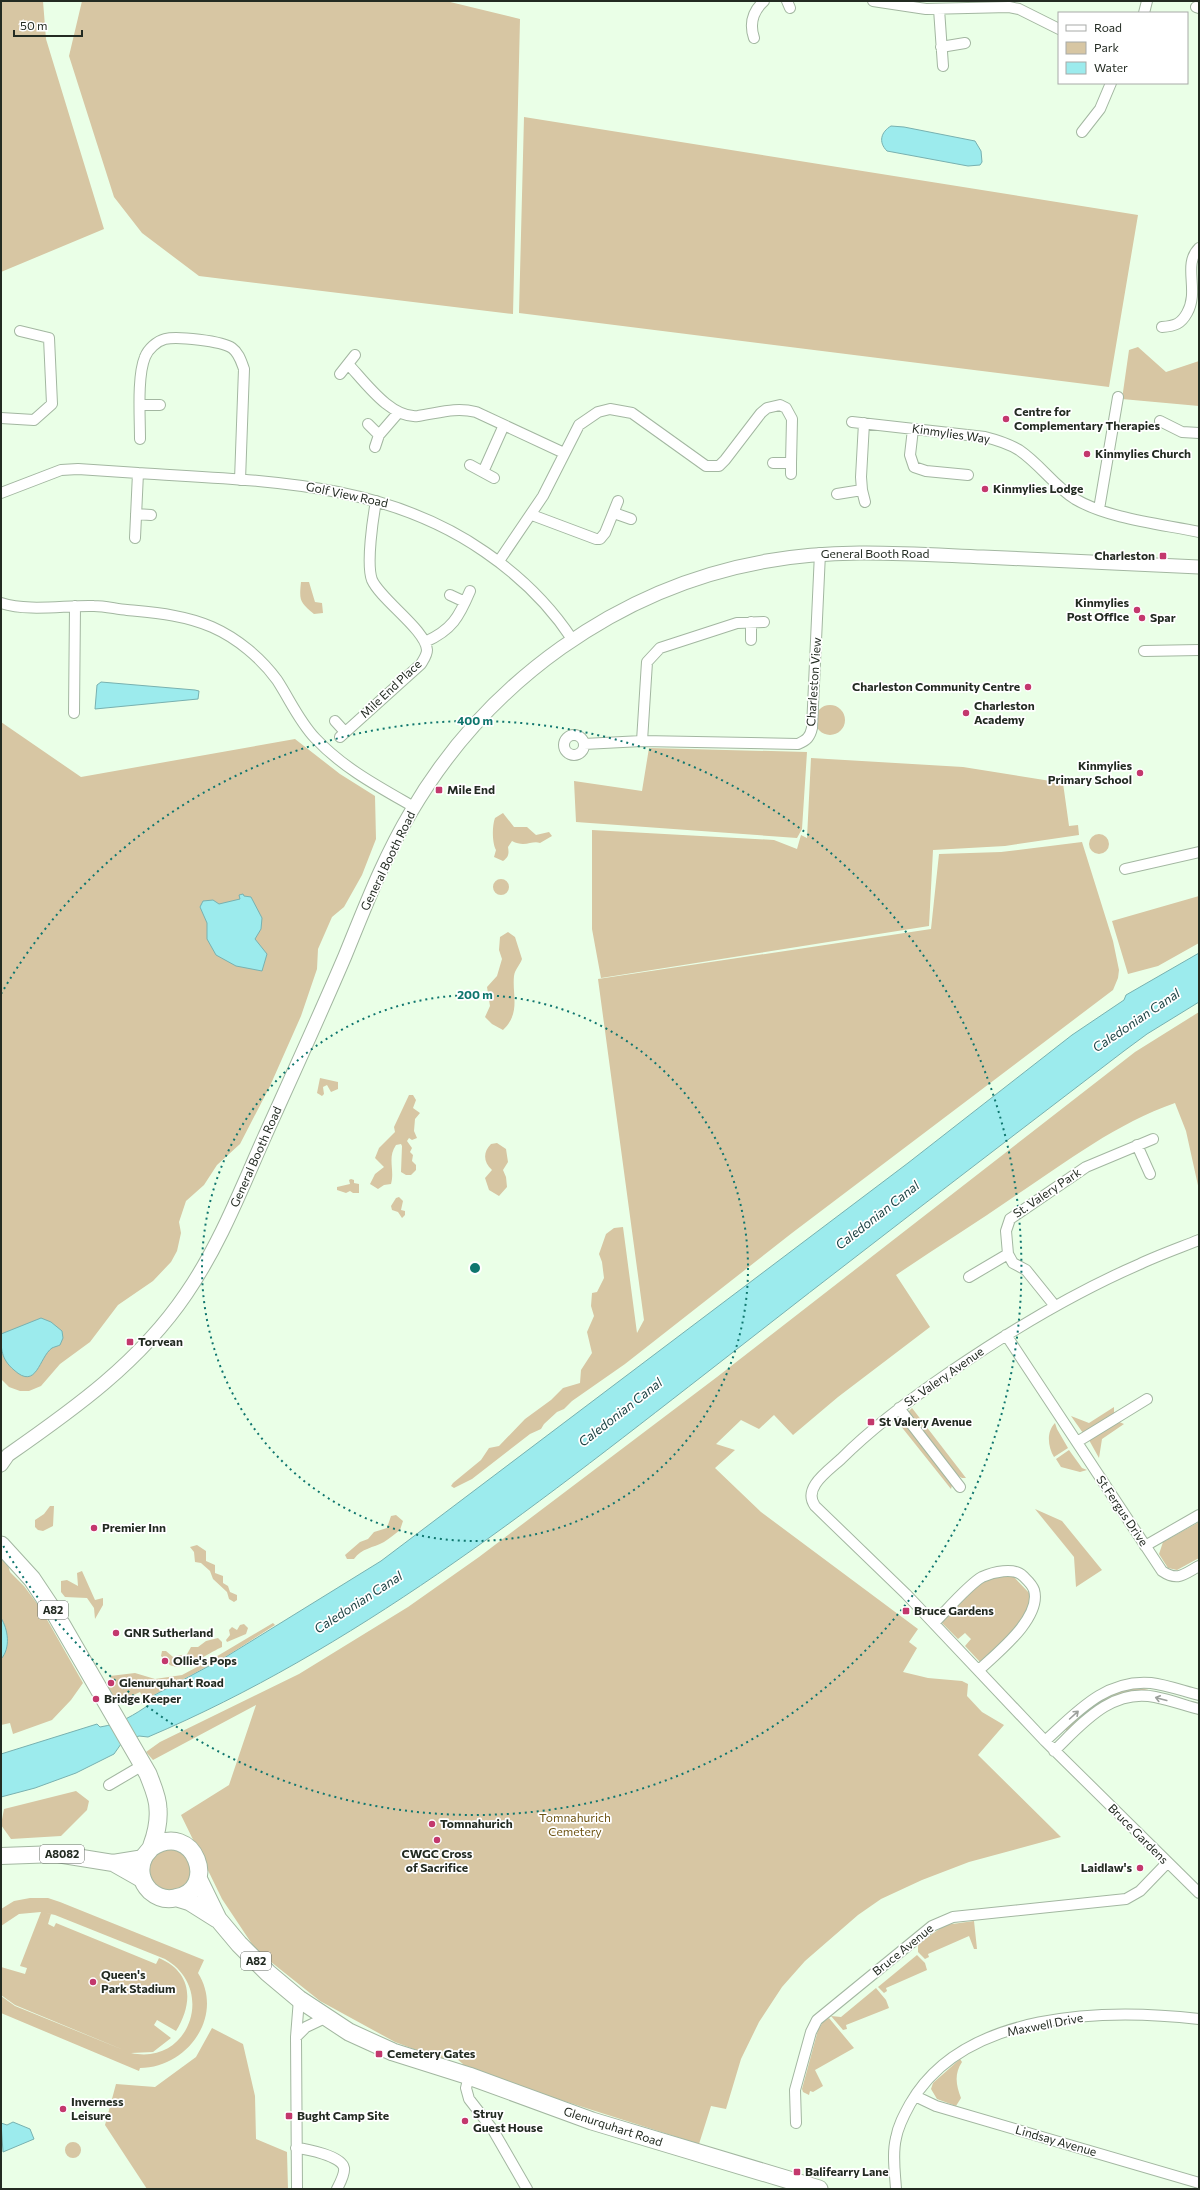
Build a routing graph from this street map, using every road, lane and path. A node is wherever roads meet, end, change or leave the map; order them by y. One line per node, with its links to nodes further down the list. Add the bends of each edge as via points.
1 (764, 1): 8 (street, via 753,17)
2 (873, 1): 5 (street, via 914,8)
3 (1147, 1): 6 (street)
4 (963, 4): 5 (street); 7 (street, via 1019,9)
5 (939, 9): 10 (street)
6 (1144, 12)
7 (1058, 28)
8 (754, 38)
9 (965, 43): 10 (street)
10 (941, 47): 11 (street)
11 (943, 66)
12 (1111, 84): 13 (street, via 1100,109)
13 (1082, 132)
14 (1199, 248): 15 (street, via 1191,265 1194,296 1192,306 1176,326)
15 (1162, 328)
16 (20, 331): 24 (street, via 49,338 52,404 34,420)
17 (355, 355): 18 (street)
18 (348, 364): 19 (street); 23 (street)
19 (340, 374)
20 (1118, 397): 51 (street)
21 (141, 405): 22 (street); 33 (street); 44 (street, via 141,370 145,356 153,345 164,339 177,338 231,348 240,357 244,369)
22 (160, 405)
23 (398, 413): 29 (street, via 418,416 463,409 476,412); 32 (street)
24 (1, 418)
25 (1160, 421): 31 (street, via 1182,432)
26 (852, 422): 27 (street, Kinmylies Way)
27 (864, 423): 30 (street, Kinmylies Way); 45 (street)
28 (368, 424): 32 (street)
29 (504, 426): 35 (street); 39 (street)
30 (913, 429): 42 (street, via 910,455 914,467 950,478); 51 (street, Kinmylies Way, via 985,437 1010,445 1029,458 1074,499)
31 (1199, 433)
32 (379, 435): 34 (street)
33 (140, 439)
34 (375, 447)
35 (564, 453): 37 (street, via 579,425 588,418 610,409 632,413 699,462 712,467 719,466 764,410 780,405 786,408 792,419); 55 (street)
36 (773, 463): 37 (street)
37 (792, 463): 41 (street)
38 (470, 466): 39 (street)
39 (483, 472): 43 (street)
40 (138, 473): 44 (street, Golf View Road); 46 (street, Golf View Road, via 61,470); 53 (street)
41 (791, 474)
42 (968, 475)
43 (494, 478)
44 (240, 480): 48 (street, Golf View Road, via 301,485)
45 (862, 490): 47 (street); 50 (street)
46 (1, 493)
47 (837, 494)
48 (376, 501): 60 (street, Golf View Road, via 437,523); 71 (street, via 370,565 373,581)
49 (618, 501): 52 (street)
50 (865, 502)
51 (1099, 509): 57 (street, Kinmylies Way)
52 (614, 513): 55 (street, via 603,537 596,539); 56 (street)
53 (136, 514): 54 (street); 58 (street)
54 (151, 515)
55 (532, 515): 60 (street)
56 (631, 519)
57 (1199, 532)
58 (135, 538)
59 (820, 554): 61 (street, General Booth Road, via 881,552); 69 (street, General Booth Road, via 748,565 671,588); 76 (street, Charleston View, via 812,728 806,741 798,744)
60 (499, 561): 69 (street, Golf View Road, via 535,593)
61 (1199, 567)
62 (470, 591): 64 (street)
63 (450, 595): 64 (street)
64 (465, 602): 71 (street, via 455,622 446,631)
65 (1, 604): 66 (street)
66 (75, 606): 74 (street); 78 (street, via 176,615 231,636 262,662 303,722 326,749 348,767)
67 (751, 622): 68 (street); 70 (street); 76 (street, via 737,623 660,648 652,654 647,662)
68 (764, 622)
69 (572, 639): 78 (street, General Booth Road, via 520,680 470,729 440,767)
70 (751, 640)
71 (425, 642): 75 (street, Mile End Place, via 427,649 421,664 342,734)
72 (1199, 650): 73 (street)
73 (1144, 651)
74 (74, 713)
75 (334, 721)
76 (642, 741): 77 (street, Charleston View)
77 (584, 744)
78 (414, 807): 92 (street, General Booth Road, via 390,851 322,1011 214,1250 185,1296 152,1339 111,1379)
79 (1199, 852): 80 (street)
80 (1125, 869)
81 (1153, 1139): 82 (street, St. Valery Park)
82 (1137, 1145): 83 (street); 85 (street, St. Valery Park, via 1086,1167 1010,1219 1006,1231)
83 (1150, 1174)
84 (1199, 1240): 87 (street, St. Valery Avenue, via 1140,1264)
85 (1008, 1254): 86 (street); 87 (street, via 1013,1263 1026,1270)
86 (969, 1277)
87 (1055, 1306): 88 (street, St. Valery Avenue)
88 (1006, 1335): 90 (street, St. Valery Avenue); 91 (street, St Fergus Drive)
89 (1146, 1399): 91 (street)
90 (899, 1408): 93 (street); 94 (street, St. Valery Avenue, via 859,1441 815,1484)
91 (1077, 1442): 97 (street, St Fergus Drive)
92 (3, 1459)
93 (960, 1487)
94 (810, 1494): 99 (street, Bruce Gardens, via 816,1506)
95 (1199, 1514): 97 (street)
96 (2, 1545): 105 (highway, A82, via 32,1579 56,1614)
97 (1145, 1546): 98 (street, St Fergus Drive, via 1162,1571 1171,1577 1177,1577)
98 (1199, 1566)
99 (934, 1623): 100 (street, Bruce Gardens); 100 (street, via 983,1577 1007,1571 1021,1574 1034,1592 1029,1618)
100 (979, 1670): 103 (street, Bruce Gardens)
101 (1199, 1695): 103 (street, one-way to 101, via 1088,1702 1110,1689 1137,1683 1152,1683)
102 (1199, 1709): 104 (street, one-way to 104, via 1154,1696 1119,1699 1099,1709)
103 (1045, 1742): 104 (street, Bruce Gardens)
104 (1054, 1751): 112 (street, Bruce Gardens)
105 (143, 1765): 106 (street); 107 (highway, A82, via 154,1790)
106 (109, 1785)
107 (158, 1810): 108 (highway, A82); 109 (highway, A82, via 156,1829)
108 (177, 1842): 109 (highway, via 163,1842); 113 (highway, via 189,1847 197,1858)
109 (148, 1853): 111 (main road, A8082); 114 (highway, via 141,1869)
110 (1, 1856): 111 (main road, A8082, via 56,1854)
111 (113, 1862): 114 (main road, A8082)
112 (1167, 1863): 115 (street, Bruce Gardens); 124 (street, Bruce Avenue, via 1140,1891 1126,1899 953,1917 932,1926 817,2020 811,2032 796,2090)
113 (198, 1878): 116 (highway, via 190,1891); 117 (highway, Glenurquhart Road / A82)
114 (142, 1880): 116 (highway, via 156,1896)
115 (1199, 1893)
116 (177, 1898): 117 (highway, Glenurquhart Road / A82, via 190,1902)
117 (218, 1919): 118 (highway, Glenurquhart Road / A82, via 268,1973)
118 (299, 1999): 119 (highway, Glenurquhart Road / A82); 121 (street)
119 (325, 2018): 121 (street, via 306,2027); 122 (highway, Glenurquhart Road / A82, via 393,2052)
120 (1199, 2019): 123 (street, Maxwell Drive, via 1149,2014 1105,2015 1057,2020 1004,2032 974,2045 945,2062)
121 (296, 2037): 125 (street)
122 (469, 2076): 129 (street, via 466,2088 469,2099 493,2130); 130 (highway, Glenurquhart Road / A82, via 592,2121)
123 (915, 2096): 126 (street, Lindsay Avenue, via 936,2106); 131 (street, Maxwell Drive, via 904,2114 896,2137)
124 (796, 2123)
125 (296, 2148): 127 (street); 128 (street, via 339,2160 344,2172)
126 (1199, 2183)
127 (297, 2189)
128 (337, 2189)
129 (526, 2189)
130 (819, 2189)
131 (896, 2189)

